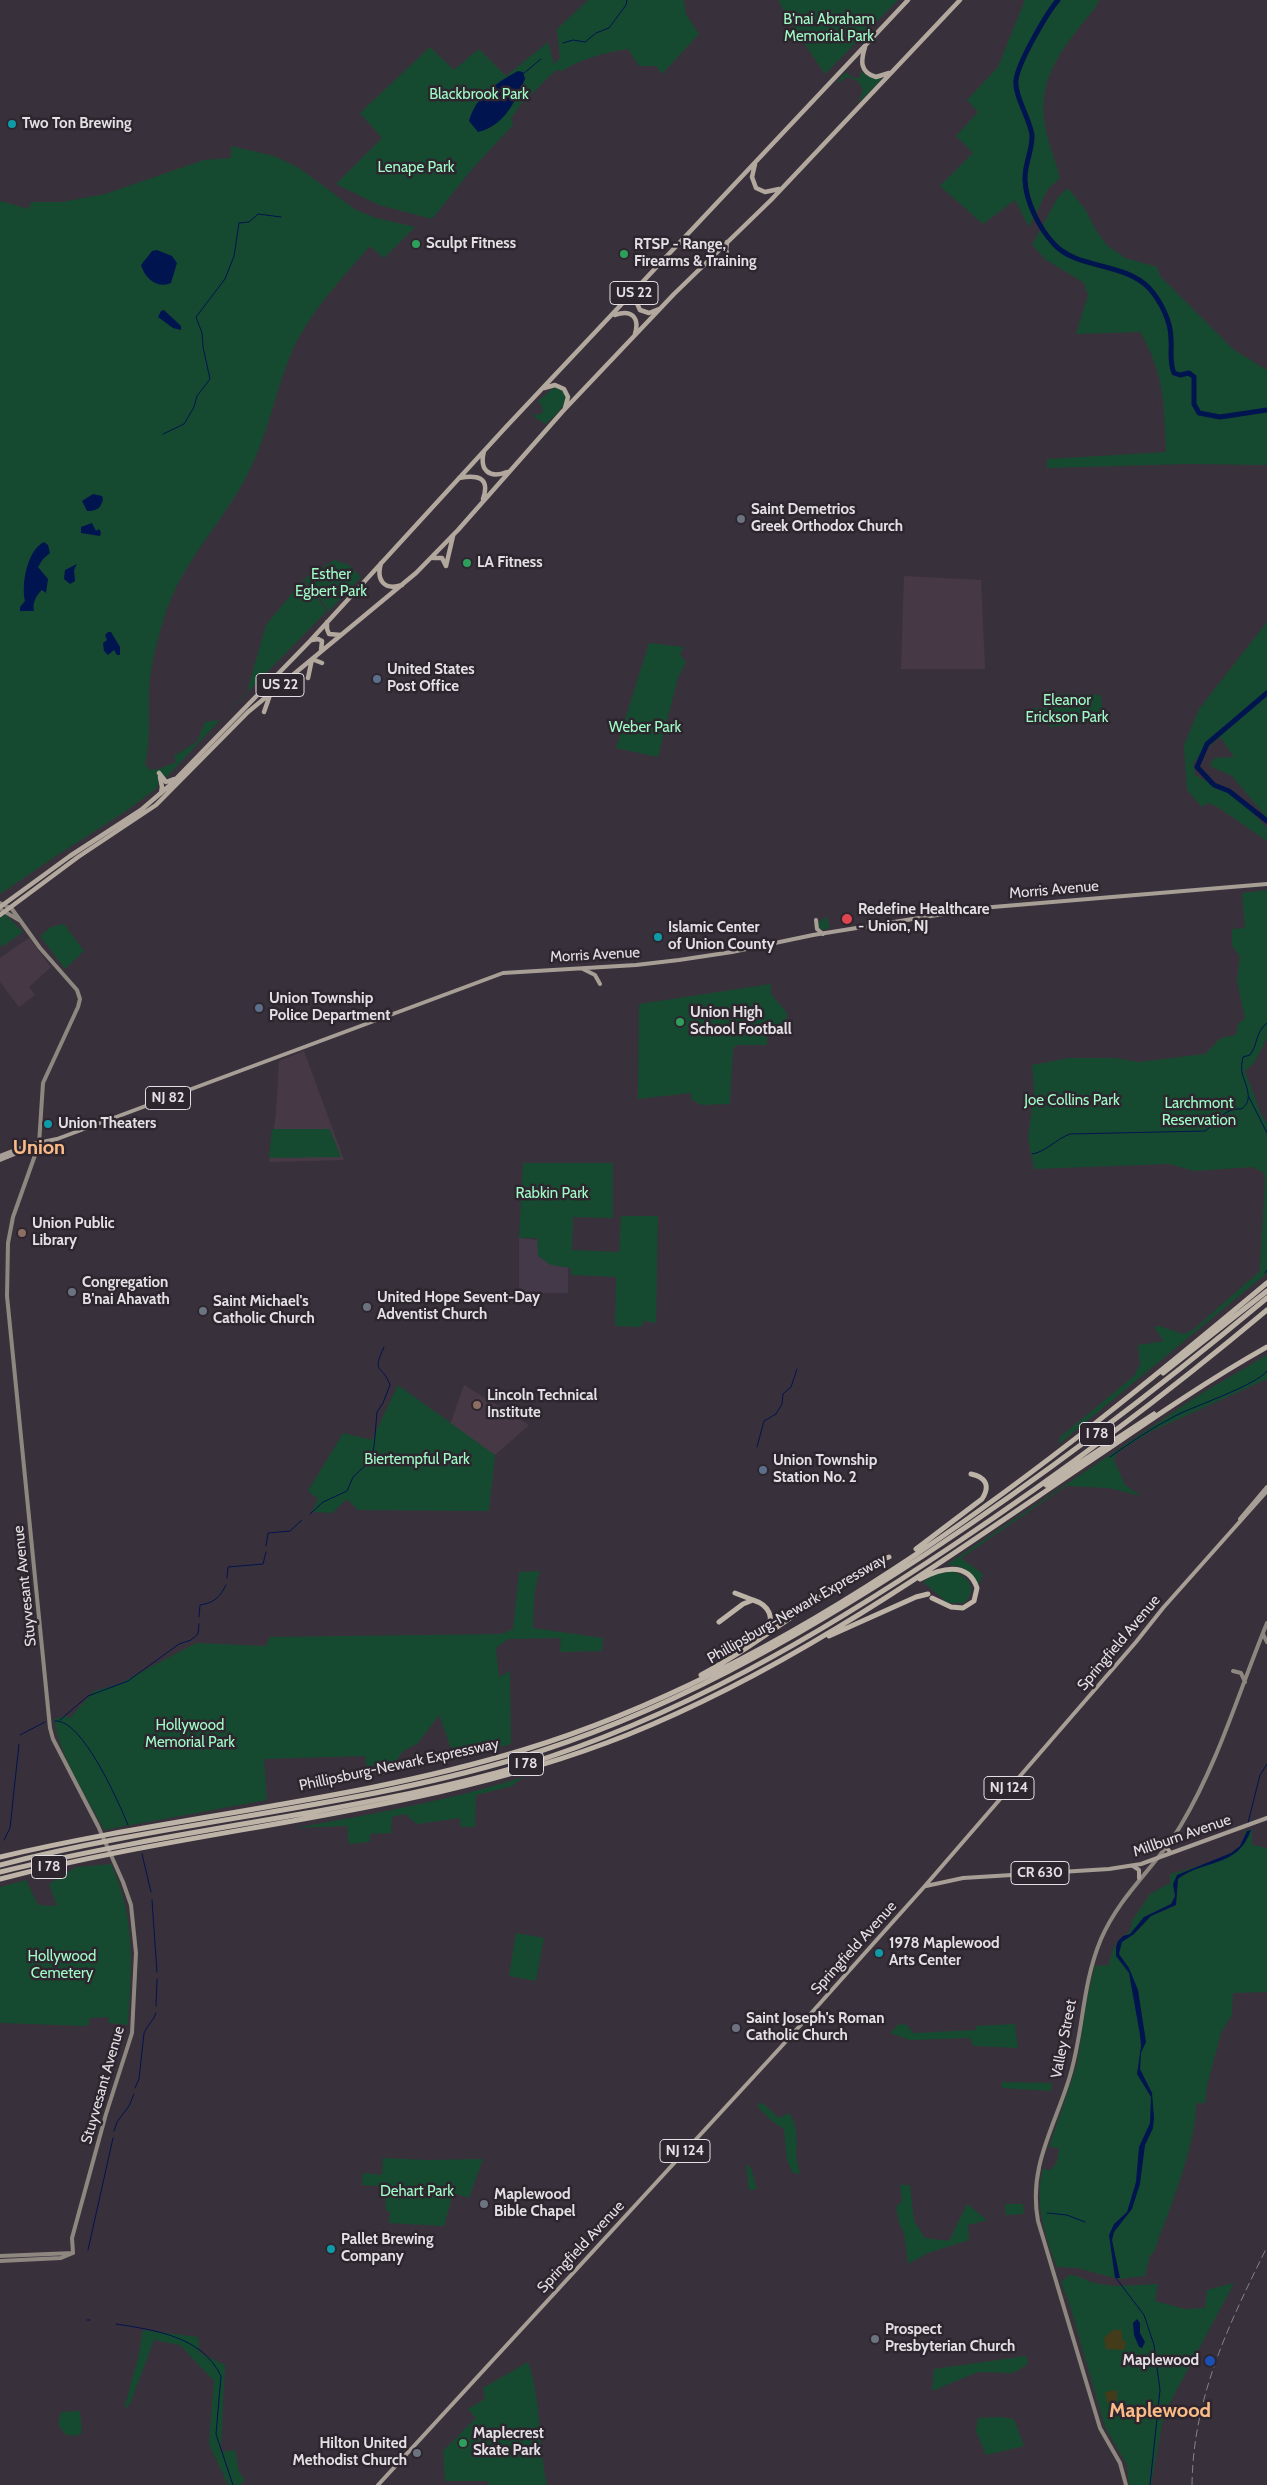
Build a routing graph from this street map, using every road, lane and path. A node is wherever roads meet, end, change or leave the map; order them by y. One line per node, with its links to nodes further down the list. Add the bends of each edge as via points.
1 (908, 0): 3 (highway, US 22)
2 (960, 0): 4 (highway, US 22)
3 (866, 46): 4 (highway, via 861,62 867,72 878,77); 5 (highway, US 22)
4 (893, 71): 6 (highway, US 22)
5 (755, 163): 6 (highway, via 752,179 758,189 769,192); 9 (highway, US 22)
6 (783, 188): 7 (highway, US 22)
7 (727, 242): 8 (highway, US 22); 8 (highway, via 729,260)
8 (709, 260): 10 (highway, US 22)
9 (638, 288): 10 (highway, via 636,301 640,310 649,313); 11 (highway, US 22)
10 (661, 308): 12 (highway, US 22)
11 (612, 316): 12 (highway, via 625,312 634,316 637,325); 13 (highway, US 22)
12 (634, 337): 14 (highway, US 22)
13 (542, 389): 14 (highway, via 556,385 564,389 568,397); 15 (highway, US 22)
14 (565, 410): 16 (highway, US 22)
15 (484, 450): 16 (highway, via 482,463 486,472 495,476); 17 (highway, US 22)
16 (508, 472): 18 (highway, US 22)
17 (459, 478): 18 (highway, via 473,475 481,479 486,490); 21 (highway, US 22)
18 (482, 503): 19 (highway, US 22)
19 (453, 536): 20 (highway, US 22); 20 (highway, via 446,566 442,558)
20 (431, 558): 22 (highway, US 22)
21 (381, 562): 22 (highway, via 379,576 383,584 392,587); 23 (highway, US 22)
22 (405, 584): 24 (highway, US 22)
23 (328, 621): 24 (highway, via 326,629 329,634); 25 (highway, US 22)
24 (344, 634): 26 (highway, US 22)
25 (310, 640): 26 (highway, via 322,641); 32 (highway, US 22)
26 (321, 652): 27 (highway, US 22)
27 (312, 659): 28 (highway); 29 (highway, US 22); 29 (highway, via 308,678 306,672)
28 (322, 663)
29 (298, 671): 30 (highway, US 22)
30 (272, 692): 31 (highway, US 22); 31 (highway, via 264,712 261,707)
31 (254, 707): 35 (highway, US 22, via 156,805)
32 (176, 779): 33 (highway, US 22); 33 (highway, via 166,782 159,773)
33 (161, 793): 35 (highway, US 22)
34 (1267, 884): 41 (main road, Morris Avenue / NJ 82, via 981,908)
35 (22, 894): 37 (highway, US 22); 38 (highway, US 22)
36 (0, 903): 40 (main road, Stuyvesant Avenue, via 9,906)
37 (0, 908): 40 (main road, Stuyvesant Avenue)
38 (0, 914)
39 (816, 920): 41 (main road, via 817,929)
40 (22, 923): 44 (main road, Stuyvesant Avenue, via 77,990 80,999 44,1080)
41 (823, 934): 42 (main road, Morris Avenue / NJ 82, via 678,960)
42 (580, 968): 43 (main road, via 595,975); 44 (main road, Morris Avenue / NJ 82, via 502,973)
43 (600, 984)
44 (39, 1144): 45 (main road, Morris Avenue / NJ 82); 46 (main road, Morris Avenue / NJ 82); 84 (main road, Stuyvesant Avenue, via 10,1227 6,1260 49,1720 53,1739 123,1882 130,1906 136,1953 132,2033 73,2232)
45 (0, 1156)
46 (0, 1160)
47 (1267, 1283): 52 (highway, Phillipsburg-Newark Expressway / I 78)
48 (1267, 1291): 52 (highway)
49 (1267, 1298): 78 (highway, Phillipsburg-Newark Expressway / I 78, via 1117,1418 962,1530 803,1631 680,1696 569,1742 478,1769)
50 (1267, 1310): 57 (highway, I 78, via 1124,1424)
51 (1267, 1347): 53 (highway, I 78)
52 (1140, 1389): 60 (highway, Phillipsburg-Newark Expressway / I 78, via 1030,1474)
53 (1184, 1397): 57 (highway); 61 (highway, I 78)
54 (971, 1474): 60 (highway, via 982,1476 985,1481 986,1492 982,1499)
55 (1267, 1487): 58 (main road, Springfield Avenue / NJ 124)
56 (1267, 1491): 58 (main road, Springfield Avenue / NJ 124)
57 (1011, 1505): 80 (highway, Phillipsburg-Newark Expressway / I 78, via 828,1626 656,1716 565,1751 495,1773 417,1792 94,1851)
58 (1235, 1527): 83 (main road, Springfield Avenue / NJ 124)
59 (889, 1557): 67 (highway, via 860,1571)
60 (889, 1570): 72 (highway, Phillipsburg-Newark Expressway / I 78, via 792,1630)
61 (898, 1589): 69 (highway, I 78); 69 (highway, via 930,1573 950,1568 966,1572 976,1585 976,1599 963,1608 954,1608 930,1596 916,1597)
62 (735, 1593): 63 (highway)
63 (753, 1600): 64 (highway); 67 (highway, via 766,1606 771,1618 768,1630)
64 (719, 1622)
65 (1267, 1623): 66 (main road, Valley Street)
66 (1263, 1634): 68 (main road); 71 (main road, Valley Street)
67 (758, 1642): 72 (highway)
68 (1267, 1642)
69 (804, 1647): 82 (highway, I 78, via 673,1715 598,1746 521,1772 410,1800 97,1857)
70 (1233, 1671): 71 (main road, via 1241,1673)
71 (1245, 1683): 74 (main road, Valley Street, via 1215,1759 1180,1826)
72 (677, 1690): 76 (highway, Phillipsburg-Newark Expressway / I 78, via 586,1729 475,1763 365,1788 88,1838)
73 (1267, 1818): 75 (main road, Millburn Avenue / CR 630)
74 (1165, 1846): 75 (main road, via 1168,1852); 77 (main road, Valley Street)
75 (1174, 1853): 77 (main road, Millburn Avenue / CR 630)
76 (0, 1858)
77 (1153, 1861): 79 (main road, Millburn Avenue / CR 630); 81 (main road, Valley Street)
78 (0, 1865)
79 (1133, 1866): 81 (main road, via 1139,1870); 83 (main road, Millburn Avenue / CR 630, via 963,1878)
80 (0, 1872)
81 (1139, 1878): 88 (main road, Valley Street, via 1113,1915 1094,1959 1085,1991 1072,2070 1039,2160 1034,2190 1038,2220 1100,2428 1120,2463)
82 (0, 1879)
83 (924, 1887): 87 (main road, Springfield Avenue / NJ 124)
84 (73, 2253): 85 (main road); 86 (main road, via 61,2258)
85 (0, 2256)
86 (0, 2262)
87 (378, 2485)
88 (1126, 2485)

